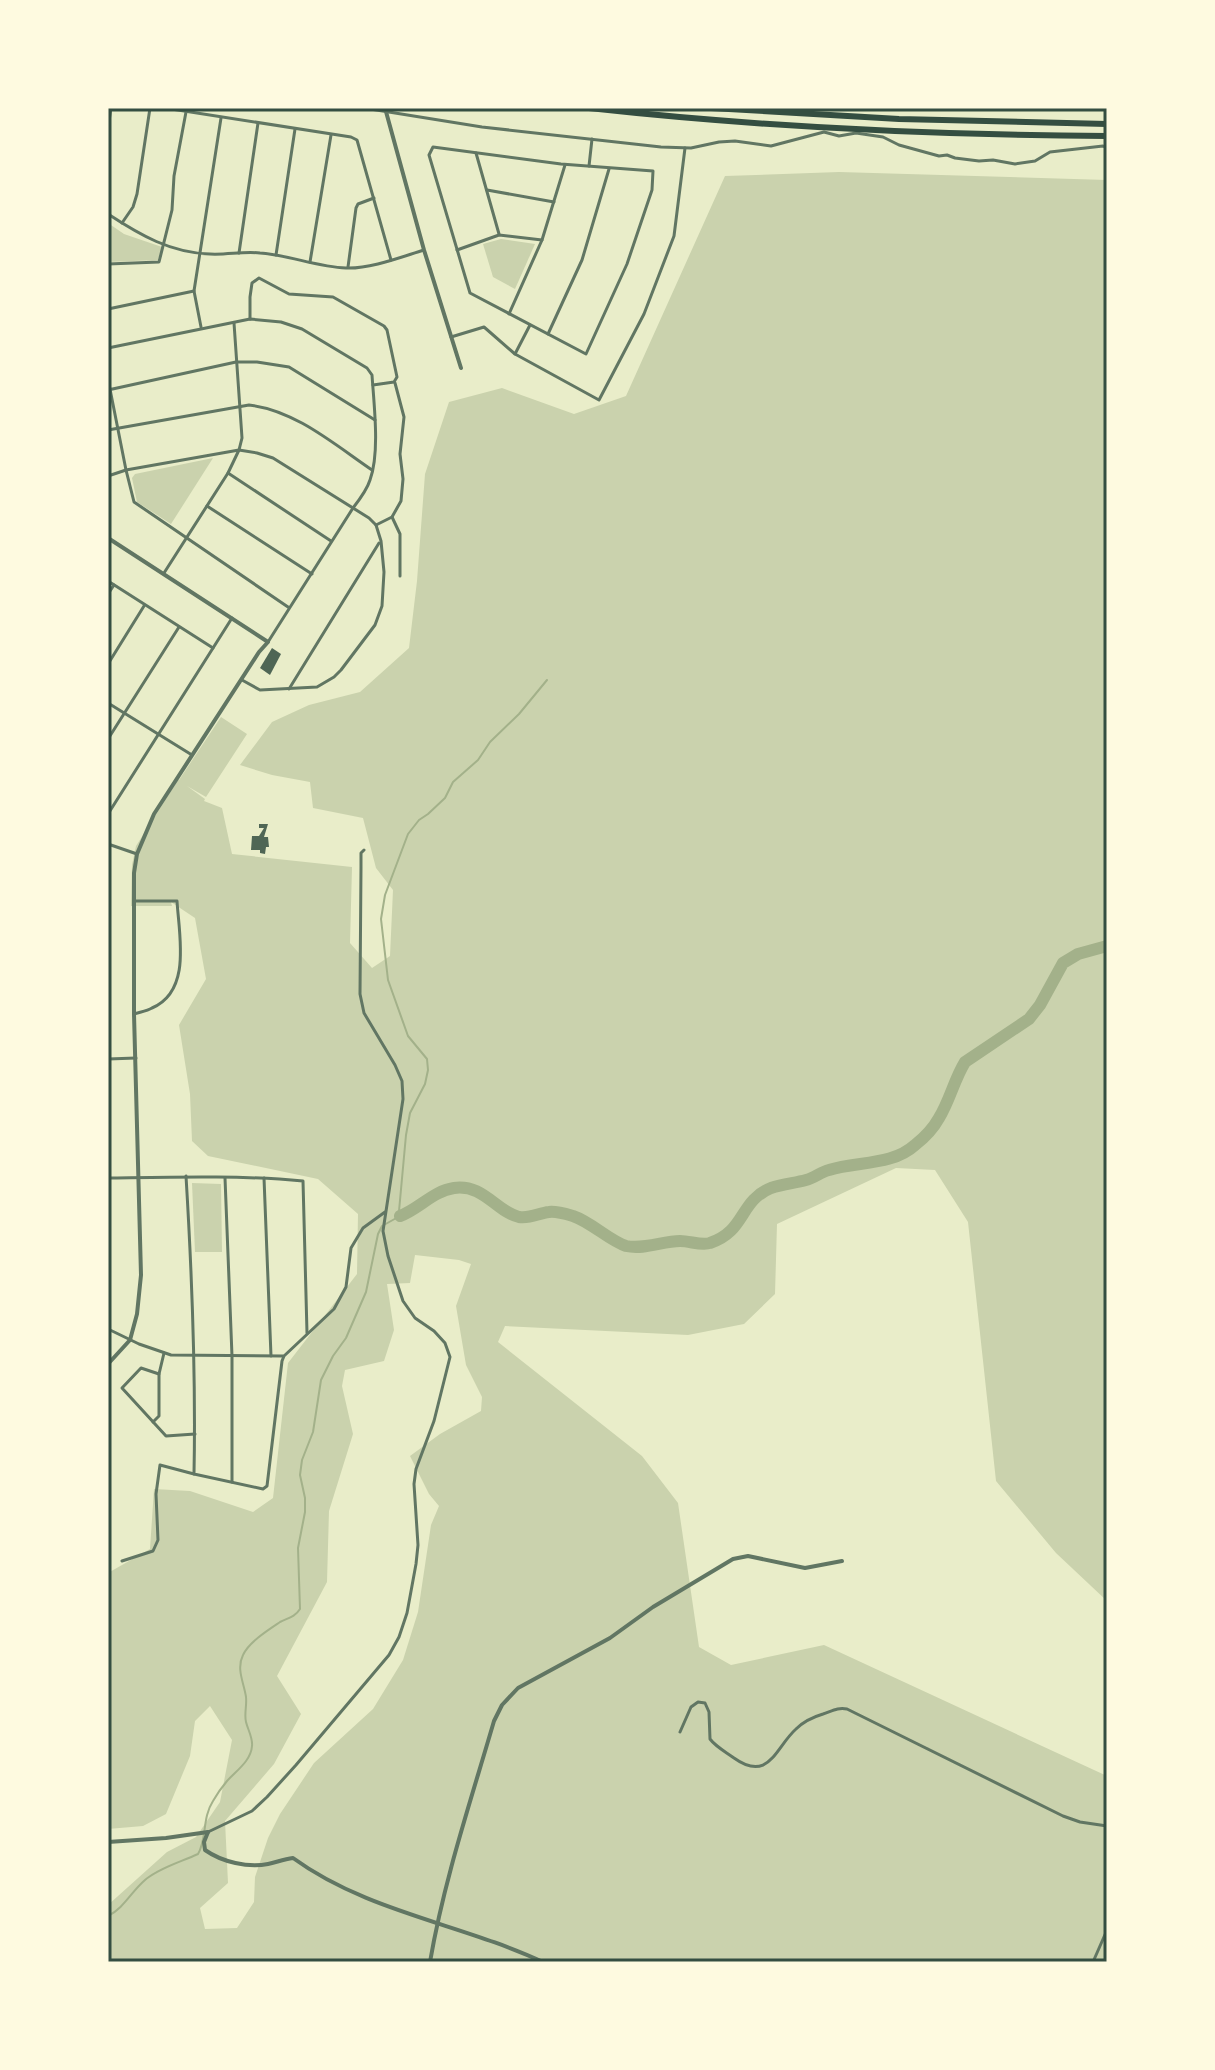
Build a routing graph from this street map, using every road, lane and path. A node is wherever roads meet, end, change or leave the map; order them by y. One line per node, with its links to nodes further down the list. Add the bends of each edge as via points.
1 (111, 108): 12 (street)
2 (150, 108): 27 (street, via 137,194)
3 (165, 108): 8 (street)
4 (364, 108): 7 (street)
5 (589, 108): 15 (highway, via 821,128)
6 (711, 108): 11 (highway, via 884,119)
7 (385, 110): 16 (street); 31 (street)
8 (186, 112): 9 (street); 30 (street)
9 (221, 118): 10 (street); 34 (street)
10 (258, 123): 13 (street); 33 (street)
11 (1107, 124)
12 (108, 128)
13 (295, 129): 14 (street); 35 (street)
14 (331, 135): 24 (street, via 357,140); 37 (street)
15 (1107, 136)
16 (592, 139): 17 (street); 21 (street)
17 (685, 148): 18 (street, via 735,141 771,146 824,132 883,137 921,153 1015,164 1050,152); 50 (street, via 674,236 644,314 599,400)
18 (1107, 148)
19 (476, 153): 20 (street); 23 (street); 32 (street, via 433,147 429,155)
20 (565, 165): 21 (street); 25 (street)
21 (589, 166): 22 (street)
22 (609, 168): 47 (street, via 582,260); 47 (street, via 653,171 652,190 627,264 586,354)
23 (487, 190): 25 (street); 28 (street)
24 (374, 198): 36 (street); 39 (street, via 356,208)
25 (554, 202): 29 (street)
26 (108, 214): 27 (street)
27 (122, 223): 30 (street)
28 (499, 235): 29 (street); 32 (street)
29 (542, 240): 42 (street)
30 (163, 246): 34 (street); 38 (street, via 159,262)
31 (424, 250): 36 (street); 48 (street)
32 (457, 250): 42 (street, via 470,293)
33 (239, 253): 34 (street); 35 (street)
34 (199, 254): 40 (street)
35 (276, 255): 37 (street)
36 (391, 260): 39 (street)
37 (310, 262): 39 (street)
38 (108, 264)
39 (348, 268)
40 (194, 291): 41 (street); 46 (street)
41 (108, 309)
42 (509, 314): 45 (street)
43 (250, 319): 44 (street); 54 (street, via 252,283 259,278 289,294 333,297 387,330); 55 (street, via 302,329 367,368)
44 (234, 323): 46 (street); 51 (street)
45 (530, 325): 47 (street); 50 (street)
46 (202, 329): 49 (street)
47 (548, 334)
48 (451, 337): 50 (street, via 484,327); 52 (street)
49 (108, 348)
50 (515, 354)
51 (236, 362): 56 (street); 57 (street); 58 (street, via 289,367)
52 (461, 368)
53 (108, 379): 56 (street)
54 (394, 382): 55 (street); 68 (street, via 404,417 401,501)
55 (373, 385): 58 (street)
56 (109, 390): 59 (street)
57 (240, 407): 59 (street); 61 (street); 63 (street, via 264,406 285,415)
58 (375, 420): 63 (street)
59 (118, 428): 60 (street); 62 (street)
60 (108, 430)
61 (239, 450): 62 (street); 64 (street); 67 (street, via 273,458)
62 (126, 470): 65 (street); 71 (street, via 134,502)
63 (373, 470): 67 (street)
64 (228, 473): 66 (street); 73 (street)
65 (108, 476)
66 (206, 506): 71 (street); 75 (street)
67 (353, 508): 69 (street); 73 (street)
68 (392, 517): 69 (street); 76 (street, via 400,534)
69 (376, 525): 72 (street)
70 (108, 538): 74 (street)
71 (185, 538): 74 (street); 81 (street)
72 (381, 541): 88 (street); 88 (street, via 382,606 375,625 334,677 317,687)
73 (332, 542): 75 (street)
74 (164, 573): 82 (street)
75 (312, 574): 81 (street)
76 (400, 576)
77 (108, 581): 78 (street)
78 (114, 585): 79 (street); 80 (street)
79 (108, 594)
80 (145, 605): 83 (street); 86 (street)
81 (290, 608): 84 (street)
82 (232, 618): 84 (street); 85 (street)
83 (179, 627): 85 (street); 90 (street)
84 (268, 642): 87 (street)
85 (213, 648): 91 (street)
86 (108, 664)
87 (242, 680): 88 (street, via 260,690); 93 (street)
88 (289, 689)
89 (108, 703): 90 (street)
90 (124, 713): 91 (street); 92 (street)
91 (158, 735): 93 (street); 94 (street)
92 (108, 739)
93 (192, 755): 98 (street, via 154,814)
94 (110, 808): 95 (street)
95 (108, 814)
96 (108, 844): 98 (street)
97 (364, 850): 108 (street, via 360,994 364,1013 402,1081)
98 (137, 854): 99 (street)
99 (134, 901): 100 (street); 100 (street, via 177,901 180,945 175,987 154,1008)
100 (134, 1014): 101 (street)
101 (136, 1058): 102 (street); 106 (street)
102 (108, 1059)
103 (186, 1176): 104 (street); 106 (street); 113 (street)
104 (225, 1177): 107 (street); 114 (street)
105 (108, 1178): 106 (street)
106 (139, 1178): 111 (street, via 141,1275)
107 (264, 1178): 110 (street, via 303,1181); 115 (street)
108 (385, 1212): 110 (street, via 363,1228 351,1248 346,1287 334,1309); 127 (street, via 388,1256 403,1301 445,1343 450,1357 416,1469 418,1545 407,1613 389,1655 296,1765 252,1811)
109 (108, 1329): 111 (street)
110 (307, 1333): 116 (street)
111 (130, 1340): 112 (street); 117 (street)
112 (164, 1353): 113 (street); 118 (street)
113 (194, 1356): 114 (street); 120 (street)
114 (232, 1356): 115 (street); 122 (street)
115 (271, 1356): 116 (street)
116 (284, 1356): 122 (street, via 267,1486)
117 (108, 1364)
118 (159, 1374): 119 (street, via 159,1416); 119 (street, via 141,1368 122,1388)
119 (153, 1422): 120 (street, via 166,1436)
120 (195, 1434): 121 (street)
121 (194, 1474): 122 (street); 123 (street, via 160,1465 158,1540 153,1551)
122 (232, 1482)
123 (122, 1561)
124 (842, 1561): 130 (street, via 805,1568 748,1556 733,1559 610,1638 518,1688 494,1721)
125 (680, 1732): 126 (street, via 691,1707 705,1703 710,1739 738,1761 758,1768 794,1730 840,1707 1063,1816)
126 (1107, 1826)
127 (208, 1832): 128 (street); 131 (street, via 205,1850 215,1857 266,1865 293,1858 331,1882)
128 (108, 1842)
129 (1107, 1930): 132 (street)
130 (430, 1962)
131 (543, 1962)
132 (1093, 1962)

